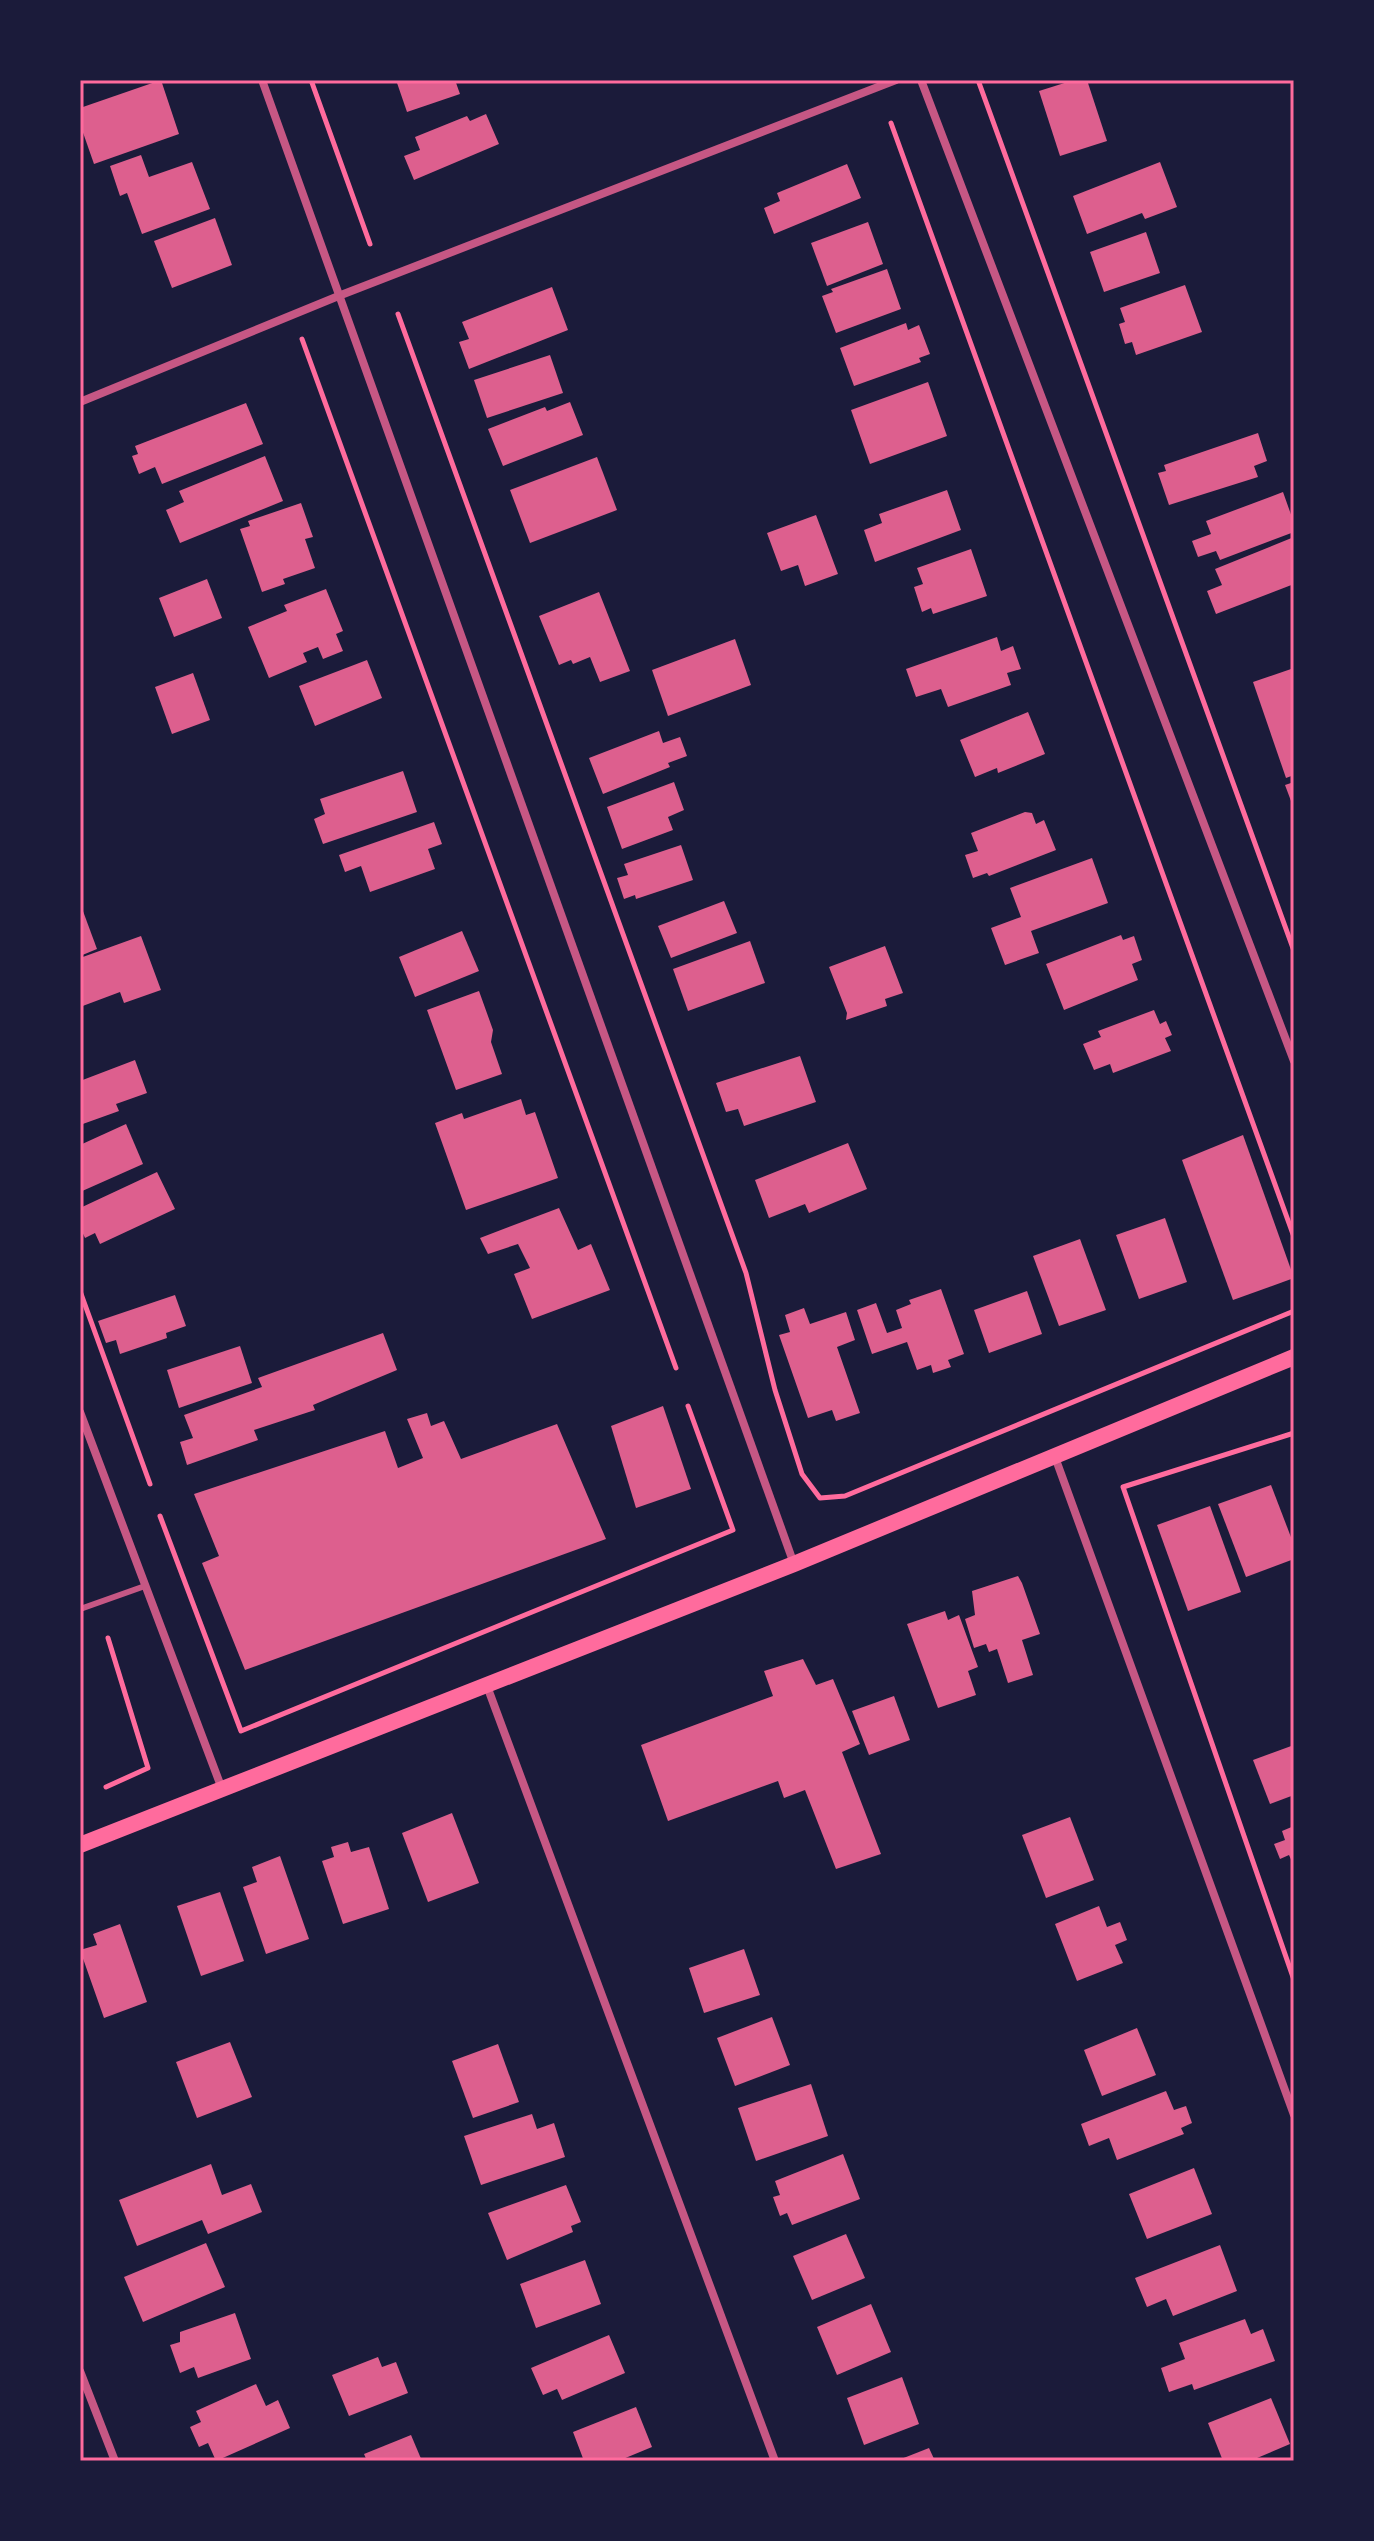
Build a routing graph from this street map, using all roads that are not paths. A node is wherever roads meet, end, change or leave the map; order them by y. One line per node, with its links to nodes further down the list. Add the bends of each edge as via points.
1 (262, 80): 4 (street)
2 (896, 80): 4 (street)
3 (921, 80): 6 (street)
4 (341, 295): 5 (street); 10 (street)
5 (80, 402)
6 (1294, 1061)
7 (1294, 1357): 9 (main road)
8 (80, 1412): 11 (street)
9 (1055, 1457): 10 (main road); 16 (street)
10 (794, 1564): 13 (main road)
11 (145, 1586): 12 (lane); 14 (street)
12 (80, 1607)
13 (487, 1686): 14 (main road); 19 (street)
14 (222, 1790): 15 (main road)
15 (80, 1845)
16 (1294, 2115)
17 (80, 2371): 18 (street)
18 (115, 2461)
19 (775, 2461)

